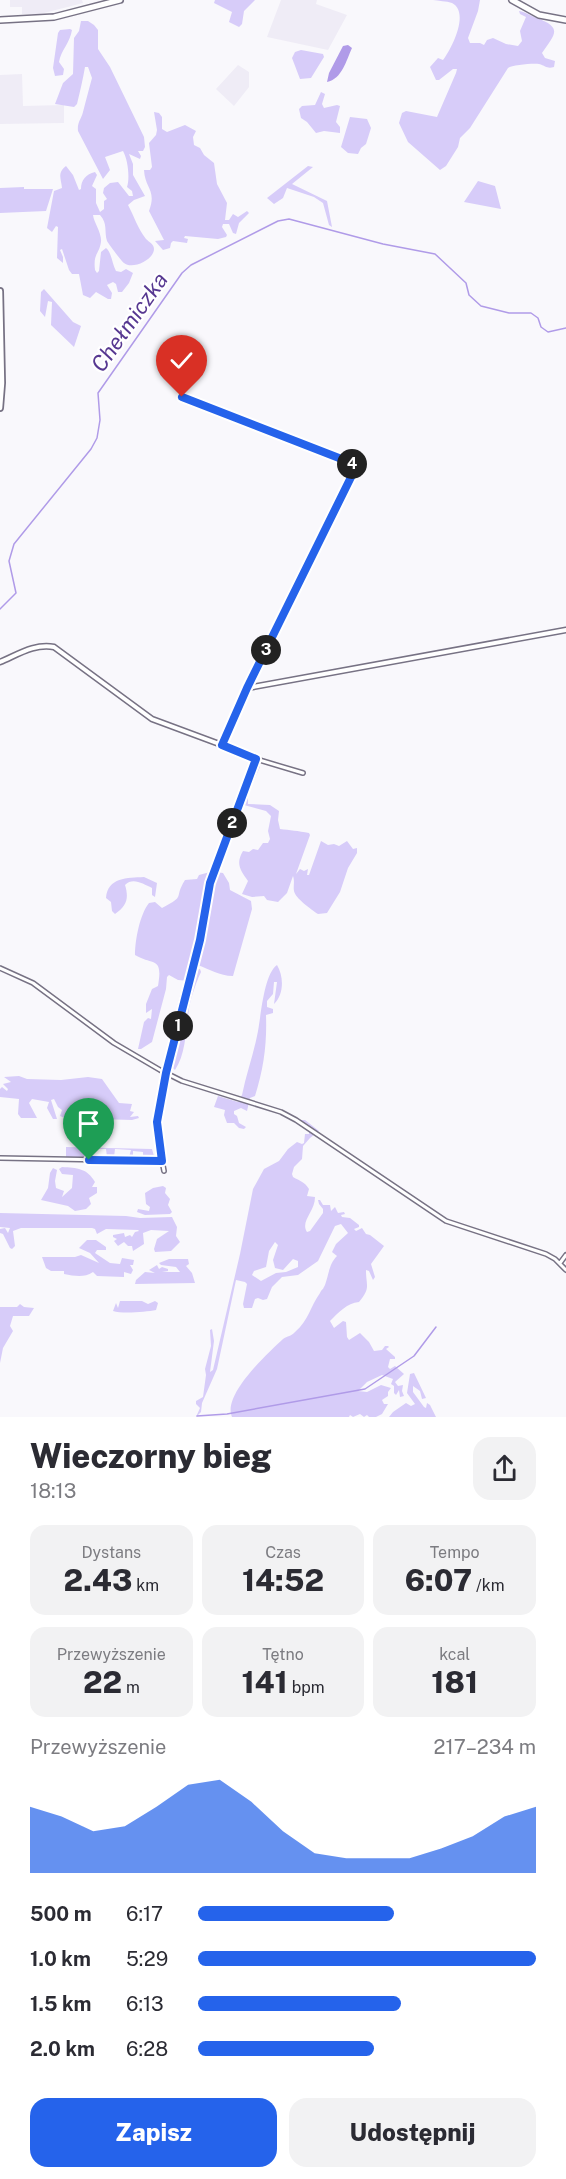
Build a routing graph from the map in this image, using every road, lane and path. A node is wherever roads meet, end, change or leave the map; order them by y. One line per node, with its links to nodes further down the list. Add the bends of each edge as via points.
1 (120, 0): 3 (main road, via 54,17)
2 (512, 0): 4 (main road, via 539,15)
3 (0, 19)
4 (566, 20)
5 (0, 291): 7 (main road)
6 (182, 397): 10 (street, via 357,465)
7 (0, 408)
8 (566, 630): 10 (street)
9 (0, 662): 11 (street, via 35,647 54,647 152,718)
10 (247, 688): 11 (street)
11 (222, 745): 12 (street)
12 (256, 759): 13 (street); 15 (street, via 213,874)
13 (303, 773)
14 (0, 968): 15 (street, via 33,983 114,1043)
15 (166, 1073): 17 (street, via 156,1128); 20 (street, via 281,1112 447,1221 546,1254)
16 (0, 1158): 17 (street)
17 (162, 1161): 18 (street)
18 (164, 1171)
19 (566, 1256): 20 (street)
20 (560, 1263): 21 (street)
21 (566, 1270)

